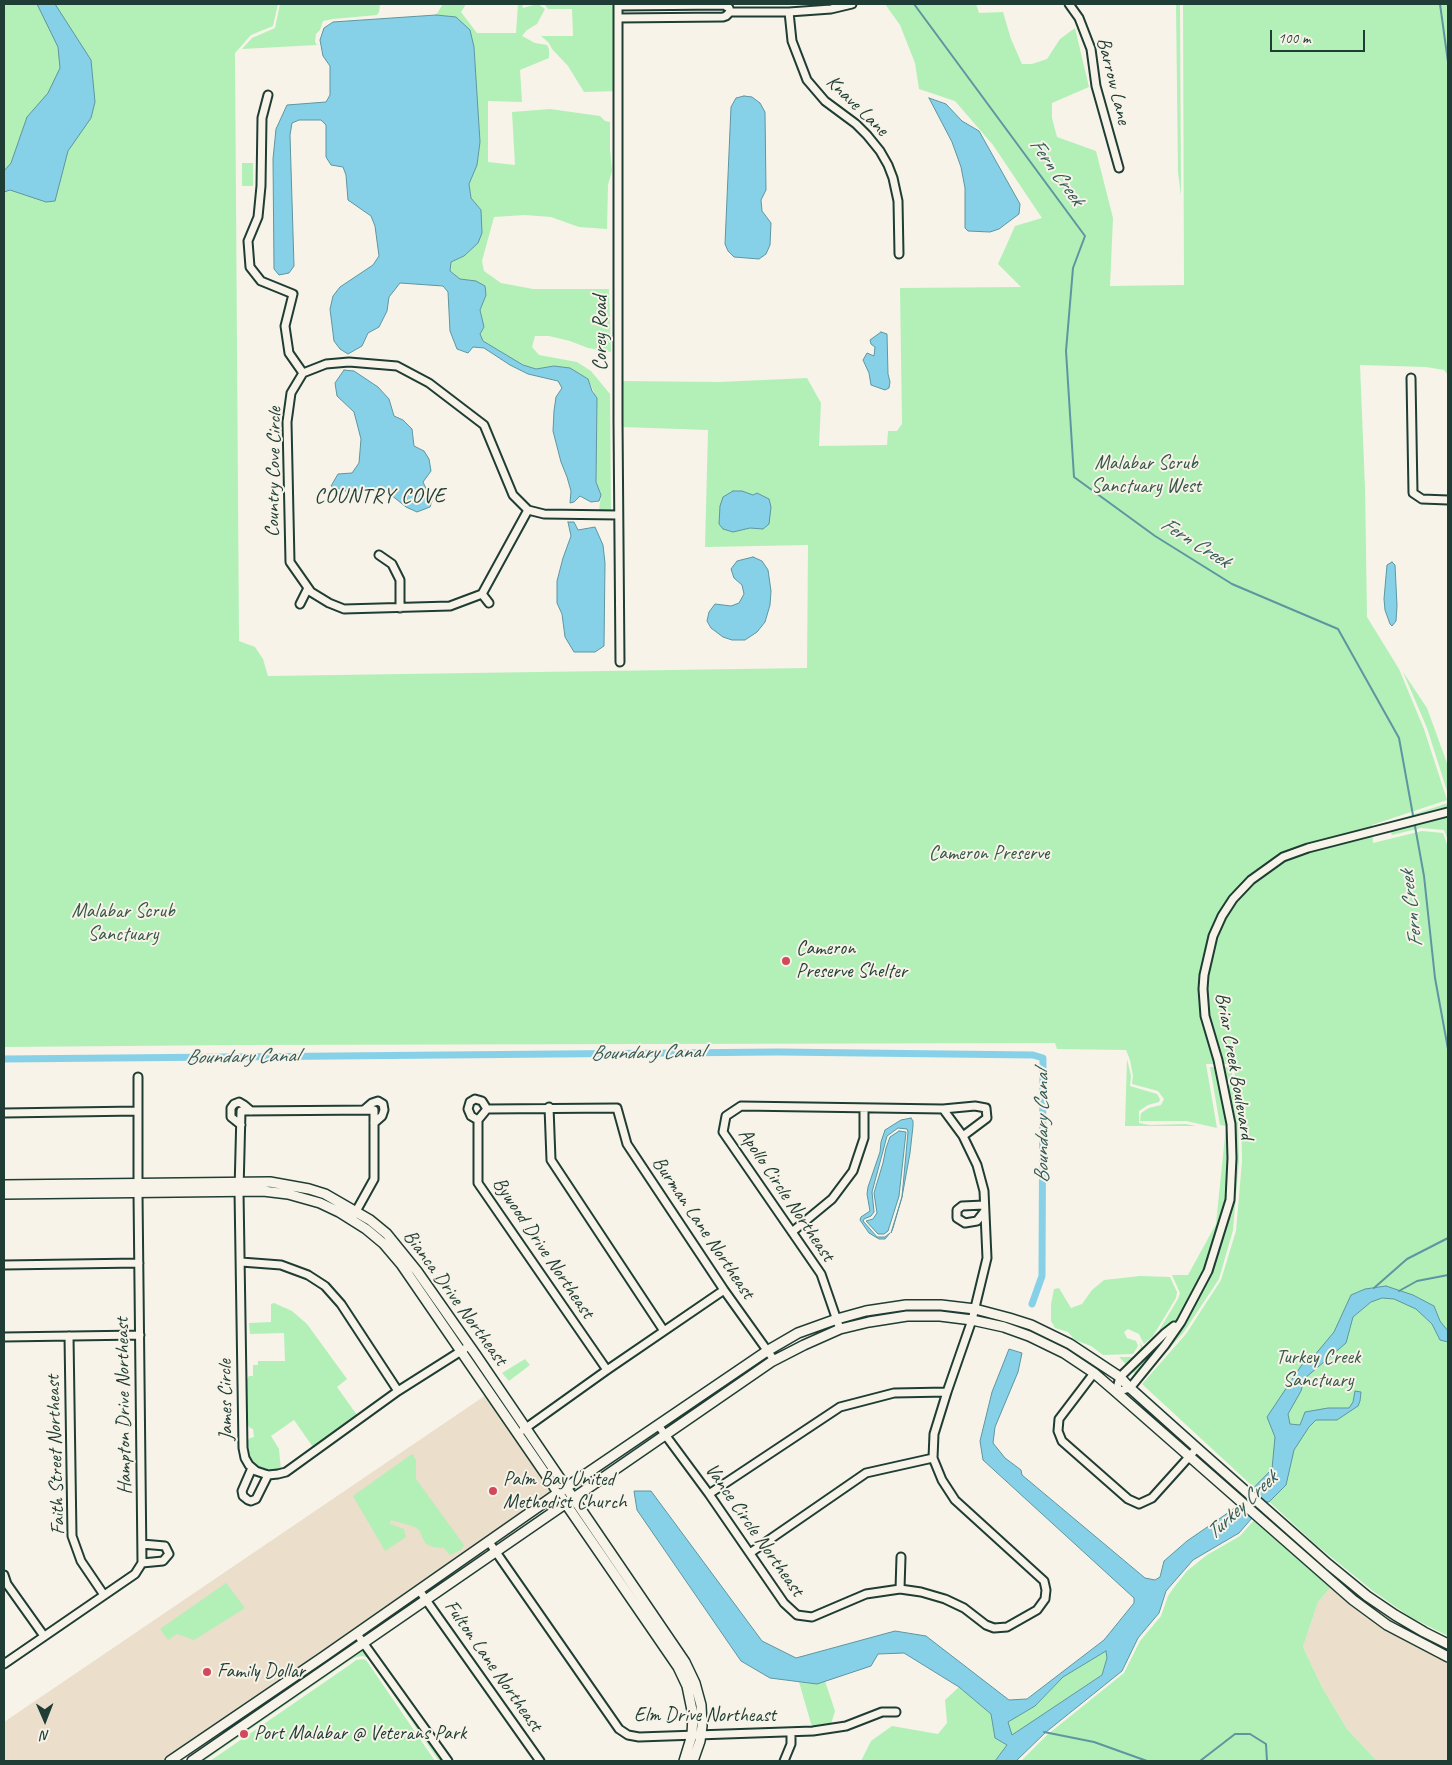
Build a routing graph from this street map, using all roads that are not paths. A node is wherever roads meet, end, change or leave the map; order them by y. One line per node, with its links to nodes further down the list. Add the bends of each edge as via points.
1 (852, 4): 6 (street)
2 (1070, 4): 10 (street, Barrow Lane, via 1091,49 1096,86)
3 (618, 5): 4 (street); 8 (street, Corey Road)
4 (662, 6): 5 (street, via 724,5); 7 (street)
5 (730, 12): 6 (street); 7 (street, via 723,17)
6 (789, 12): 11 (street, Knave Lane, via 792,41 807,80 825,101 867,135 888,165 898,201)
7 (662, 17): 8 (street)
8 (618, 18): 16 (street, Corey Road)
9 (268, 95): 12 (street, via 262,118 258,217 248,241 250,267 261,282 293,294 285,326 289,353)
10 (1120, 168)
11 (899, 254)
12 (303, 373): 15 (street, via 326,364 349,362 397,366 429,383 484,425 513,494); 18 (street, Country Cove Circle, via 291,393 286,422 289,552 290,562)
13 (1411, 378): 14 (street, via 1414,493 1422,499)
14 (1448, 500)
15 (528, 510): 16 (street, via 544,514); 19 (street)
16 (618, 515): 23 (street, Corey Road)
17 (379, 555): 22 (street, via 392,564 400,580)
18 (308, 588): 21 (street); 22 (street, Country Cove Circle, via 344,609)
19 (482, 594): 20 (street); 22 (street, Country Cove Circle, via 450,606)
20 (489, 603)
21 (300, 604)
22 (400, 608)
23 (620, 662)
24 (1448, 812): 53 (street, Briar Creek Boulevard, via 1284,857 1251,880 1222,916 1213,936 1203,989 1206,1016 1231,1124 1230,1200 1208,1272)
25 (138, 1077): 31 (street, Hampton Drive Northeast)
26 (549, 1107): 27 (street); 49 (street, Burman Lane Northeast, via 617,1108 627,1144); 55 (street, via 551,1160)
27 (488, 1108): 34 (street); 34 (street, via 482,1101 470,1102 471,1116)
28 (864, 1108): 29 (street, Apollo Circle Northeast); 44 (street, via 864,1138 853,1171 832,1199); 44 (street, Apollo Circle Northeast, via 741,1106 726,1116 723,1132)
29 (943, 1109): 37 (street); 37 (street, Apollo Circle Northeast, via 986,1108 987,1118)
30 (364, 1110): 32 (street); 35 (street, via 374,1110); 35 (street, via 378,1101 383,1104 382,1116)
31 (138, 1111): 33 (street); 40 (street, Hampton Drive Northeast)
32 (251, 1111): 36 (street, via 241,1111); 36 (street, via 239,1102 231,1108 231,1117)
33 (4, 1112)
34 (478, 1120): 63 (street, Bywood Drive Northeast, via 478,1183)
35 (374, 1123): 43 (street, via 374,1179)
36 (241, 1125): 39 (street, James Circle)
37 (963, 1136): 50 (street, via 984,1191 987,1258)
38 (4, 1185): 41 (street, Bianca Drive Northeast)
39 (239, 1186): 40 (street, Bianca Drive Northeast); 43 (street, Bianca Drive Northeast, via 288,1194); 45 (street, James Circle)
40 (138, 1188): 41 (street, Bianca Drive Northeast); 46 (street, Hampton Drive Northeast)
41 (43, 1189): 42 (street, Bianca Drive Northeast)
42 (4, 1194)
43 (354, 1215): 48 (street, Bianca Drive Northeast)
44 (792, 1232): 51 (street, Apollo Circle Northeast, via 821,1274)
45 (241, 1262): 67 (street, via 281,1265 308,1275 324,1286 341,1304); 77 (street, James Circle, via 243,1448)
46 (139, 1263): 47 (street); 56 (street, Hampton Drive Northeast)
47 (4, 1265)
48 (415, 1278): 59 (street, Bianca Drive Northeast); 61 (street, Bianca Drive Northeast)
49 (724, 1290): 55 (street); 60 (street, Burman Lane Northeast)
50 (975, 1309): 51 (street, via 906,1305); 52 (street, Vance Circle Northeast); 65 (street, via 1032,1325 1070,1344)
51 (837, 1318): 54 (street, Apollo Circle Northeast); 60 (street, via 798,1333)
52 (972, 1320): 54 (street, via 907,1316); 64 (street, via 1029,1336); 68 (street, Vance Circle Northeast)
53 (1181, 1322): 65 (street, Briar Creek Boulevard, via 1164,1333); 66 (street, Briar Creek Boulevard)
54 (840, 1329): 62 (street)
55 (664, 1331): 63 (street)
56 (140, 1335): 57 (street); 83 (street, Hampton Drive Northeast)
57 (69, 1336): 58 (street); 91 (street, Faith Street Northeast, via 72,1536 81,1561)
58 (4, 1337)
59 (470, 1346): 61 (street); 71 (street, Bianca Drive Northeast)
60 (767, 1351): 62 (street, Burman Lane Northeast); 70 (street)
61 (460, 1352): 67 (street); 72 (street, Bianca Drive Northeast)
62 (774, 1360): 73 (street)
63 (607, 1370): 71 (street)
64 (1094, 1373): 69 (street); 75 (street, via 1059,1419 1058,1432 1062,1441 1128,1499 1139,1504 1152,1498)
65 (1120, 1376): 66 (street); 69 (street)
66 (1130, 1388): 69 (street); 74 (street)
67 (398, 1391): 78 (street, via 286,1472)
68 (947, 1392): 76 (street, Vance Circle Northeast, via 934,1434); 80 (street, via 894,1393 840,1407)
69 (1116, 1392): 75 (street)
70 (658, 1425): 73 (street, Vance Circle Northeast); 79 (street)
71 (526, 1429): 72 (street); 79 (street, Bianca Drive Northeast)
72 (517, 1434): 79 (street, Bianca Drive Northeast)
73 (665, 1435): 80 (street, Vance Circle Northeast); 81 (street)
74 (1197, 1448): 75 (street); 93 (street, via 1286,1527)
75 (1190, 1456): 94 (street, via 1353,1600)
76 (933, 1458): 85 (street, via 866,1473); 89 (street, Vance Circle Northeast, via 955,1500 1044,1581 1046,1599 1037,1610 997,1629 945,1599)
77 (252, 1468): 78 (street); 78 (street, via 242,1491 248,1500 256,1498)
78 (268, 1475)
79 (562, 1490): 81 (street); 82 (street)
80 (709, 1494): 85 (street, Vance Circle Northeast)
81 (570, 1502): 84 (street); 109 (street, via 682,1674 689,1693)
82 (489, 1542): 84 (street, Elm Drive Northeast); 90 (street)
83 (142, 1544): 87 (street, Hampton Drive Northeast); 87 (street, via 165,1546 169,1554 163,1561)
84 (496, 1551): 92 (street); 109 (street, Elm Drive Northeast, via 623,1733 639,1737)
85 (750, 1553): 89 (street, Vance Circle Northeast, via 787,1607 801,1616 816,1615 866,1594)
86 (901, 1556): 89 (street)
87 (142, 1563): 91 (street, via 135,1574)
88 (4, 1575): 96 (street)
89 (900, 1589)
90 (419, 1590): 92 (street, Fulton Lane Northeast); 95 (street)
91 (104, 1595): 96 (street)
92 (426, 1600): 97 (street); 115 (street, Fulton Lane Northeast)
93 (1395, 1615): 94 (street); 98 (street)
94 (1387, 1625): 99 (street)
95 (357, 1634): 97 (street); 100 (street)
96 (44, 1636): 101 (street)
97 (363, 1643): 103 (street); 114 (street)
98 (1448, 1644)
99 (1448, 1657)
100 (315, 1663): 102 (street); 103 (street, via 317,1669)
101 (4, 1664)
102 (296, 1676): 104 (street); 106 (street, via 262,1706)
103 (291, 1693): 106 (street)
104 (254, 1705): 107 (street); 110 (street, via 251,1713)
105 (896, 1712): 108 (street, Elm Drive Northeast, via 882,1712 833,1729)
106 (262, 1713): 110 (street)
107 (217, 1730): 111 (street); 112 (street, via 211,1742)
108 (791, 1732): 109 (street, Elm Drive Northeast); 118 (street, via 791,1744)
109 (696, 1735): 116 (street); 117 (street)
110 (225, 1738): 113 (street)
111 (170, 1761)
112 (187, 1761)
113 (192, 1761)
114 (448, 1761)
115 (540, 1761)
116 (684, 1761)
117 (694, 1761)
118 (784, 1761)

